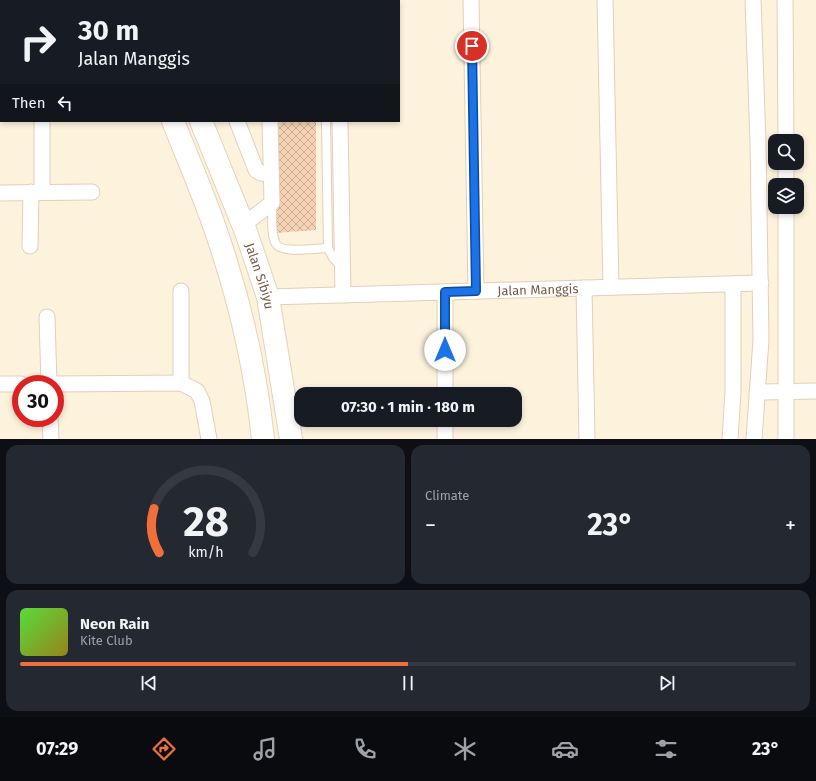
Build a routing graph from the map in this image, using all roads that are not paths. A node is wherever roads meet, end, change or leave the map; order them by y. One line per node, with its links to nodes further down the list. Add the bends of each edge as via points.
1 (471, 0): 27 (street)
2 (605, 0): 25 (street)
3 (753, 0): 23 (street)
4 (785, 0): 12 (street)
5 (42, 122): 15 (street)
6 (173, 122): 46 (main road, via 220,243 238,304 258,391)
7 (201, 122): 19 (main road, Jalan Sibiyu)
8 (237, 122): 13 (street, via 256,170)
9 (270, 122): 13 (street)
10 (326, 122): 21 (lane)
11 (340, 122): 22 (street)
12 (786, 134)
13 (271, 174): 17 (street)
14 (0, 192): 15 (street)
15 (37, 192): 16 (street); 20 (street)
16 (92, 192)
17 (272, 202): 19 (street); 21 (lane, via 273,234 279,248)
18 (786, 214): 41 (street)
19 (243, 226): 31 (main road, Jalan Sibiyu)
20 (30, 246)
21 (328, 248): 22 (lane)
22 (342, 267): 30 (street)
23 (761, 283): 24 (street, Jalan Manggis); 40 (street, via 761,340)
24 (733, 284): 25 (street, Jalan Manggis); 50 (street, via 733,390)
25 (611, 287): 26 (street, Jalan Manggis)
26 (584, 288): 27 (street, Jalan Manggis); 49 (street)
27 (476, 291): 29 (street, Jalan Manggis)
28 (181, 292): 34 (street)
29 (445, 292): 30 (street, Jalan Manggis); 38 (street)
30 (343, 295): 31 (street, Jalan Manggis)
31 (268, 297): 47 (main road, Jalan Sibiyu)
32 (48, 317): 33 (street)
33 (49, 375)
34 (181, 383): 37 (street); 45 (street, via 197,391 202,401)
35 (0, 384): 36 (street)
36 (12, 384)
37 (64, 384)
38 (445, 387)
39 (816, 391): 41 (street)
40 (757, 392): 41 (street); 51 (street)
41 (786, 392): 52 (street)
42 (50, 427): 44 (street)
43 (445, 427): 48 (street)
44 (51, 439)
45 (209, 439)
46 (263, 439)
47 (291, 439)
48 (445, 439)
49 (587, 439)
50 (730, 439)
51 (754, 439)
52 (786, 439)

